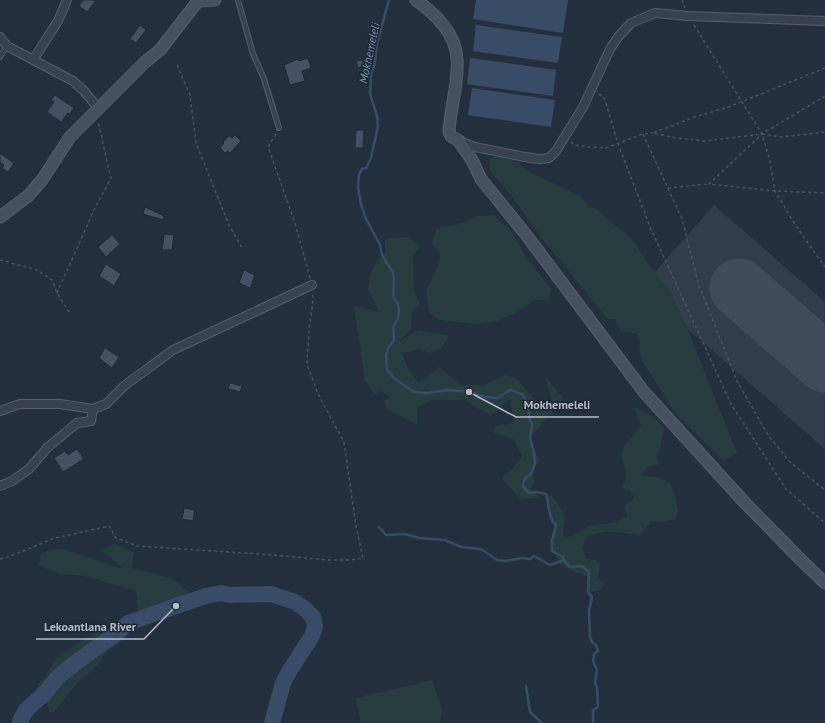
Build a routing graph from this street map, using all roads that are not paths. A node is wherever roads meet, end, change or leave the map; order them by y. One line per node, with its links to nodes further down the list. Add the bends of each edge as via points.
1 (68, 0): 9 (street, via 58,21)
2 (211, 0): 10 (street, via 198,1 160,50)
3 (238, 0): 11 (lane, via 243,23)
4 (416, 0): 12 (street, via 439,19 454,44 457,65 449,132)
5 (825, 21): 13 (street, via 655,13 631,23 618,37 583,107 549,158 525,157)
6 (0, 37): 7 (street)
7 (7, 46): 8 (lane); 9 (street)
8 (0, 57)
9 (32, 60): 10 (street, via 73,81 84,91)
10 (96, 110): 15 (street, via 70,137 42,180 28,196)
11 (279, 128)
12 (459, 141): 13 (street); 14 (street)
13 (475, 147): 14 (street)
14 (472, 160): 20 (street, via 481,179 644,392 746,504)
15 (0, 217)
16 (312, 285): 17 (street, via 173,350 124,386 106,404)
17 (93, 409): 18 (street, via 60,404 20,404); 19 (street, via 91,421 77,423 48,447 30,469)
18 (0, 410)
19 (0, 486)
20 (825, 583)

